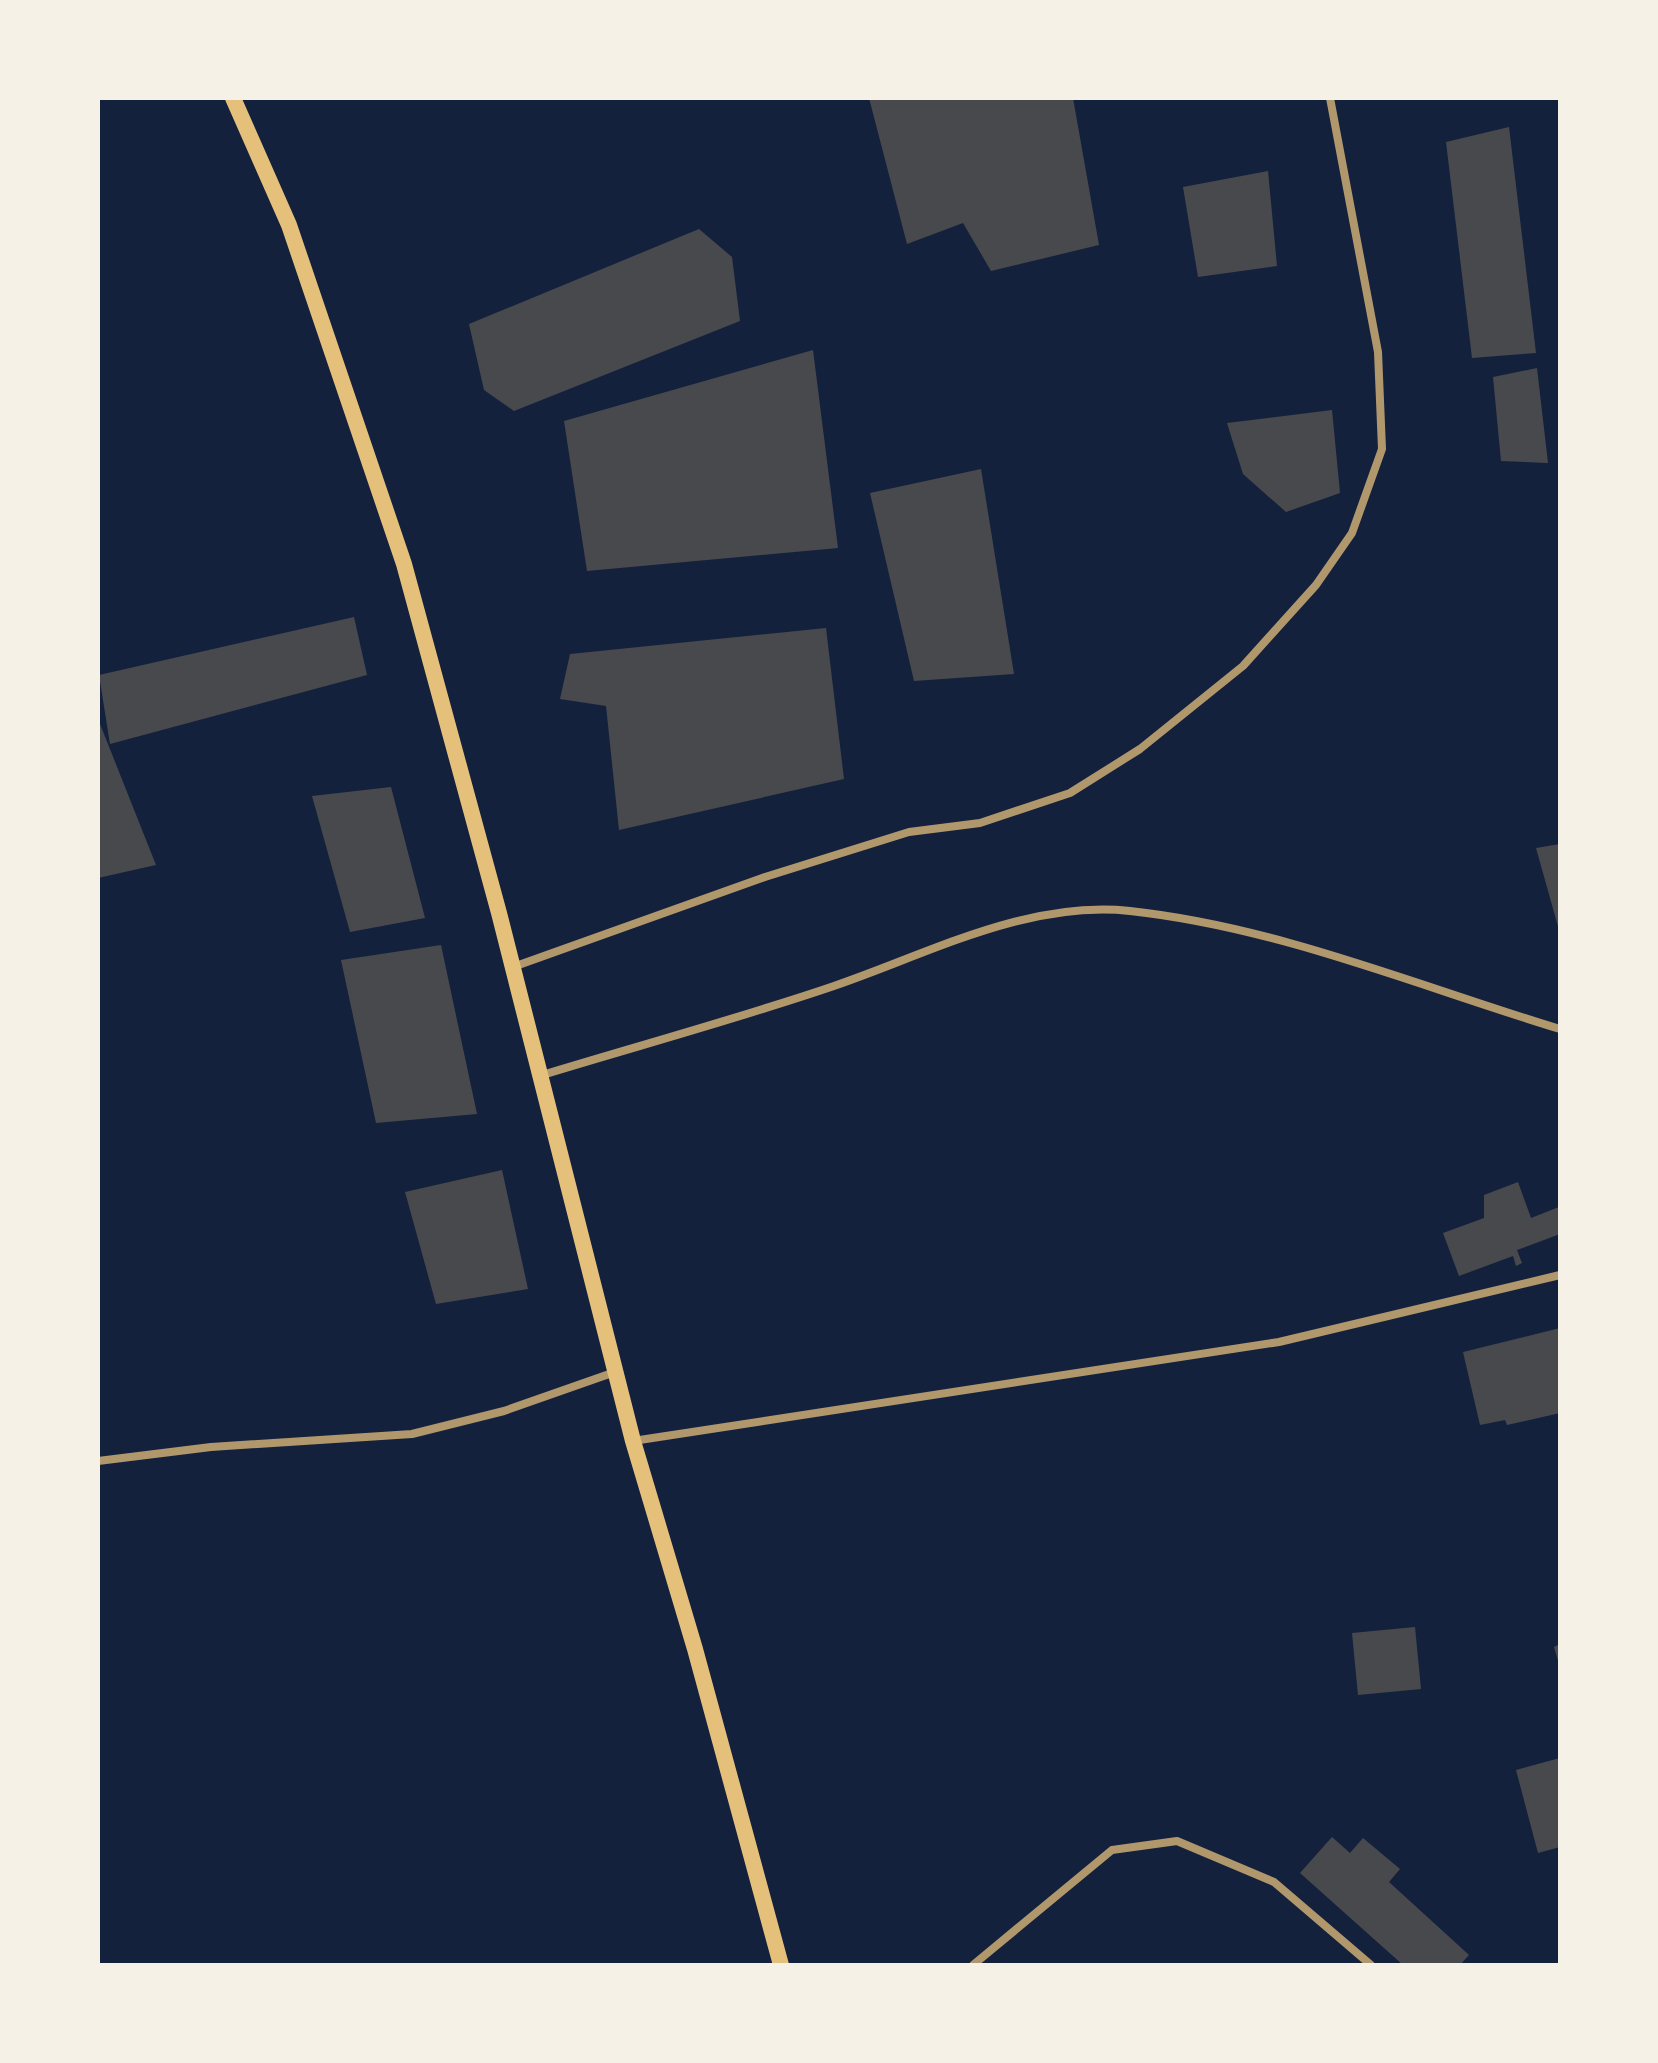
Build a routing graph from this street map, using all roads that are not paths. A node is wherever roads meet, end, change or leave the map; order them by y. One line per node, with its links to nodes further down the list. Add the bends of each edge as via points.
1 (233, 98): 3 (main road, via 289,225 404,564)
2 (1330, 98): 3 (street, via 1378,352 1382,449 1352,533 1316,585 1243,666 1140,749 1070,793 980,823 909,832 808,863)
3 (512, 968): 5 (main road)
4 (1560, 1029): 5 (street, via 1250,933 1127,910 1040,915 835,986)
5 (538, 1076): 7 (main road)
6 (1560, 1275): 8 (street, via 1279,1342)
7 (615, 1372): 8 (main road); 9 (street, via 504,1411 412,1434 211,1447)
8 (633, 1441): 10 (main road)
9 (98, 1461)
10 (781, 1965)
11 (973, 1965): 12 (street, via 1112,1850 1177,1841 1274,1882)
12 (1371, 1965)

